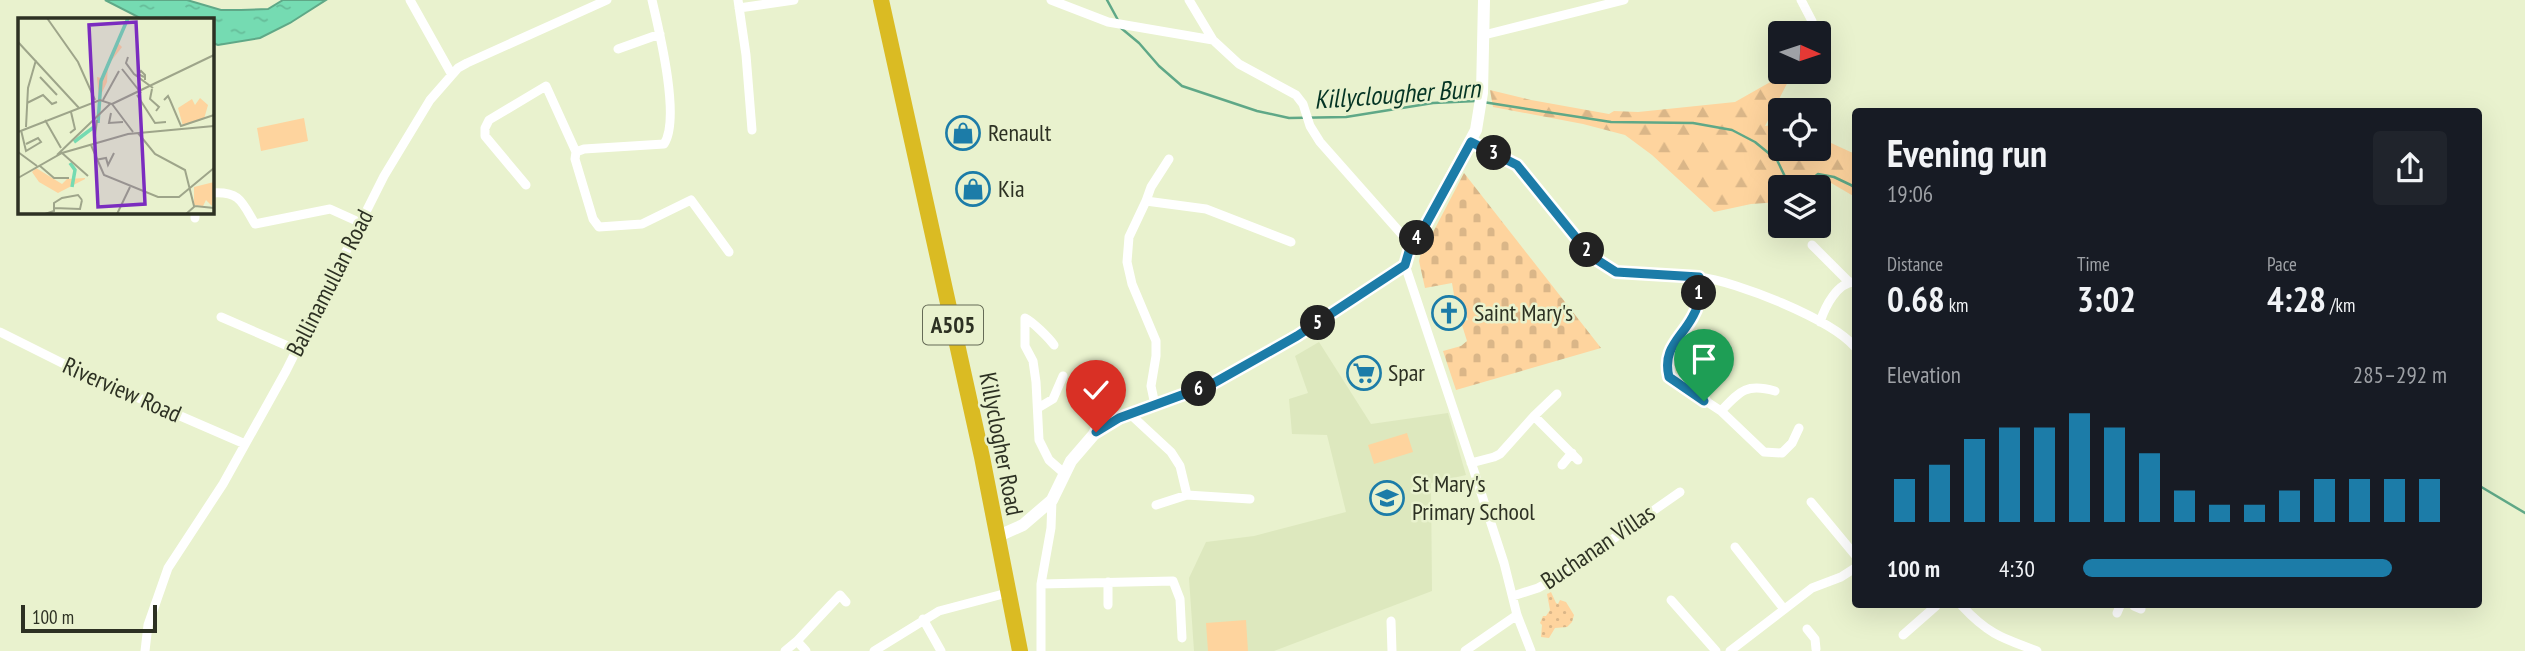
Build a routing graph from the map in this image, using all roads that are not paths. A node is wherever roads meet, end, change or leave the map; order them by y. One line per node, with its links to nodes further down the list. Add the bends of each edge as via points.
1 (410, 0): 17 (street)
2 (607, 0): 17 (street, Ballinamullan Road, via 467,62)
3 (652, 0): 13 (street)
4 (794, 0): 11 (street)
5 (881, 0): 58 (highway, Killyclogher Road / A505)
6 (1051, 0): 15 (street, via 1113,23)
7 (1189, 0): 15 (street)
8 (1484, 0): 14 (street)
9 (1624, 0): 14 (street)
10 (1801, 0): 12 (street)
11 (738, 4): 18 (street)
12 (1812, 21)
13 (660, 34): 16 (street); 20 (street, via 671,128 664,144)
14 (1484, 35): 19 (street, via 1481,102)
15 (1213, 40): 26 (street, via 1240,64 1296,95 1320,142)
16 (618, 49)
17 (452, 75): 25 (street, Ballinamullan Road, via 430,100)
18 (752, 130)
19 (1471, 142): 26 (street, via 1420,235); 31 (street, via 1517,165 1591,256 1606,267 1616,272)
20 (576, 152): 22 (street, via 546,86 489,120 485,136); 29 (street, via 599,227 642,223 691,200)
21 (1169, 159): 24 (street)
22 (526, 185)
23 (214, 193): 25 (street, via 227,192 240,199 255,224 330,209)
24 (1146, 201): 27 (street, via 1206,209); 42 (street, via 1129,237 1127,262 1156,341 1151,386)
25 (361, 223): 38 (street, Ballinamullan Road)
26 (1412, 241): 30 (street)
27 (1291, 242)
28 (1812, 245): 32 (street)
29 (729, 252)
30 (1405, 265): 42 (street, via 1297,336 1212,384); 49 (street)
31 (1699, 277): 34 (street); 44 (street, via 1698,305 1670,350 1667,368 1677,384)
32 (1852, 282): 34 (street, via 1835,293)
33 (221, 317): 38 (street)
34 (1820, 321): 36 (street)
35 (0, 332): 48 (street, Riverview Road, via 88,376)
36 (1852, 344)
37 (1054, 345): 43 (street, via 1025,318)
38 (297, 350): 48 (street, Ballinamullan Road)
39 (1063, 376): 43 (street, via 1053,399)
40 (1775, 391): 44 (street, via 1750,387)
41 (1557, 394): 46 (street)
42 (1155, 405): 45 (street)
43 (1038, 408): 51 (street, via 1039,440 1049,460)
44 (1721, 411): 47 (street, via 1763,452 1782,453)
45 (1129, 414): 51 (street, via 1096,432); 53 (street, via 1171,452 1180,466)
46 (1534, 416): 49 (street, via 1500,454); 50 (street, via 1575,457)
47 (1799, 428)
48 (246, 444): 80 (street, Ballinamullan Road, via 168,568 148,625)
49 (1471, 463): 65 (street)
50 (1562, 465)
51 (1065, 474): 54 (street)
52 (1680, 492): 65 (street, Buchanan Villas, via 1560,576)
53 (1187, 495): 55 (street); 57 (street)
54 (1052, 499): 58 (street, via 1023,525); 63 (street)
55 (1250, 499)
56 (1811, 502): 60 (street)
57 (1156, 505)
58 (996, 537): 64 (highway, Killyclogher Road / A505)
59 (1735, 547): 71 (street)
60 (1852, 551)
61 (1852, 570): 71 (street, via 1812,588)
62 (1108, 582): 63 (street); 68 (street); 77 (street, via 1173,581 1180,599)
63 (1041, 584): 86 (street)
64 (1007, 593): 73 (street); 85 (highway, Killyclogher Road / A505)
65 (1513, 596): 72 (street)
66 (1671, 600): 90 (street)
67 (846, 602): 78 (street, via 840,595)
68 (1108, 605)
69 (1934, 608): 76 (street)
70 (1964, 608): 92 (street, via 1993,635)
71 (1784, 609): 91 (street)
72 (1517, 615): 88 (street); 89 (street)
73 (923, 619): 83 (street); 84 (street)
74 (1391, 621): 87 (street)
75 (1807, 629): 79 (street)
76 (1903, 635)
77 (1182, 638)
78 (797, 641): 81 (street); 82 (street)
79 (1816, 650)
80 (145, 651)
81 (786, 651)
82 (806, 651)
83 (874, 651)
84 (941, 651)
85 (1020, 651)
86 (1041, 651)
87 (1392, 651)
88 (1465, 651)
89 (1531, 651)
90 (1716, 651)
91 (1730, 651)
92 (2037, 651)

